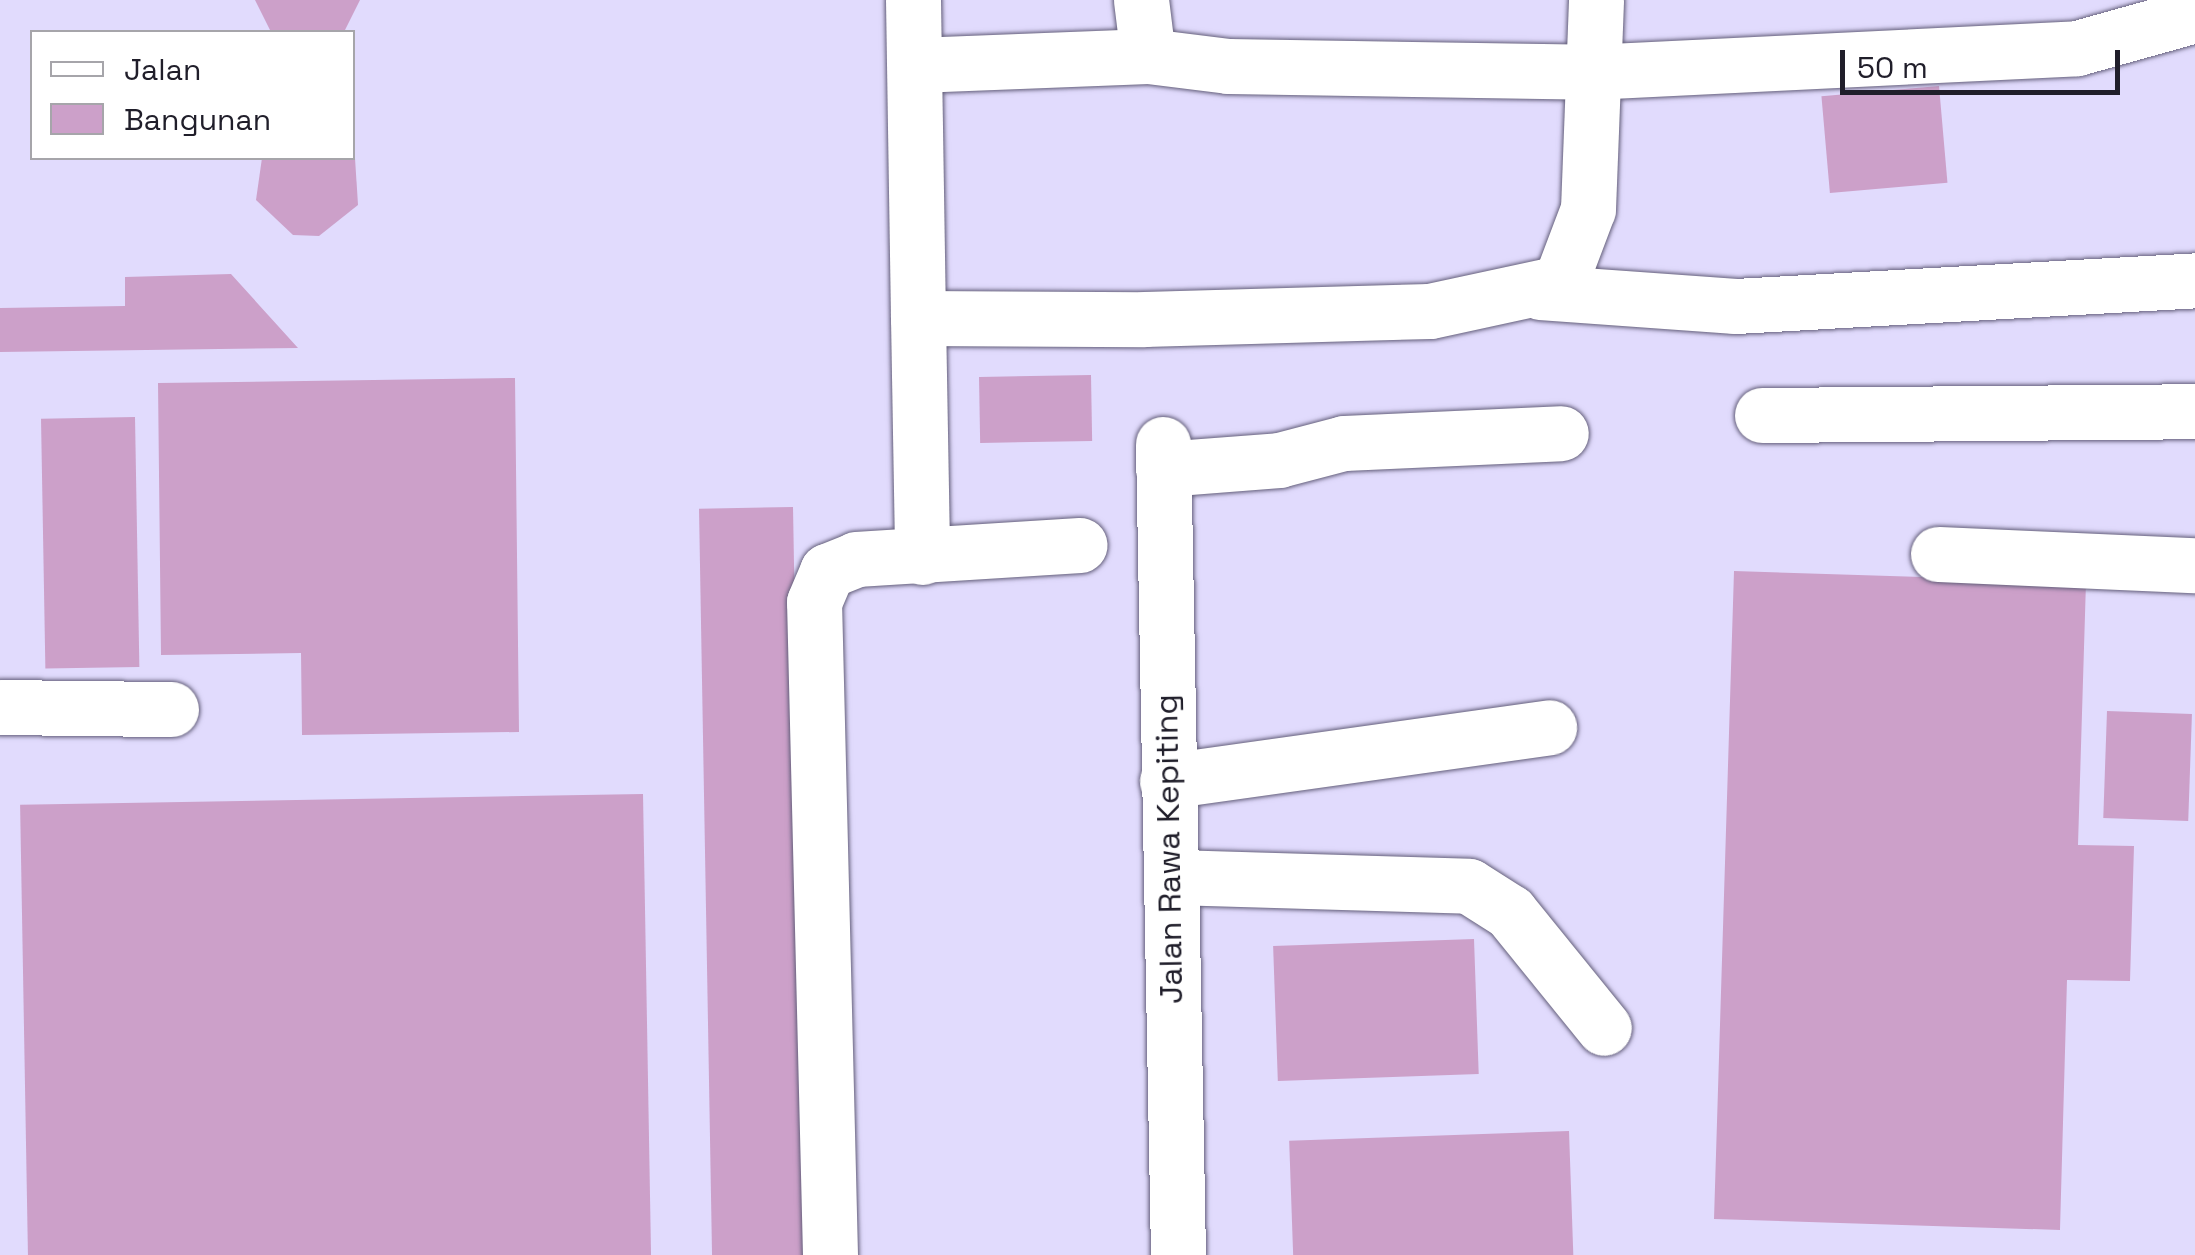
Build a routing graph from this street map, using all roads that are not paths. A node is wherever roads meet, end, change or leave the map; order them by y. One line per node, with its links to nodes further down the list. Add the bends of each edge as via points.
1 (914, 0): 6 (lane)
2 (1142, 0): 5 (lane)
3 (1596, 0): 7 (lane)
4 (2195, 15): 7 (lane, via 2078,48)
5 (1148, 56): 6 (lane); 7 (lane, via 1228,66)
6 (916, 65): 10 (lane)
7 (1590, 72): 9 (lane, via 1588,208 1560,284)
8 (2195, 280): 9 (lane, via 1736,306)
9 (1540, 292): 10 (lane, via 1334,318)
10 (918, 318): 16 (lane)
11 (2195, 412): 12 (lane)
12 (1762, 415)
13 (1561, 433): 21 (lane, Jalan Rawa Kepiting, via 1344,443 1279,460 1163,456)
14 (1080, 545): 16 (lane)
15 (1938, 554): 17 (lane)
16 (922, 557): 24 (lane, via 856,559 826,571 814,602)
17 (2195, 565)
18 (0, 707): 19 (lane)
19 (171, 709)
20 (1550, 727): 21 (lane)
21 (1167, 781): 22 (lane, Jalan Rawa Kepiting)
22 (1173, 877): 23 (lane, via 1469,886 1510,912); 25 (lane, Jalan Rawa Kepiting)
23 (1604, 1028)
24 (830, 1255)
25 (1178, 1255)

